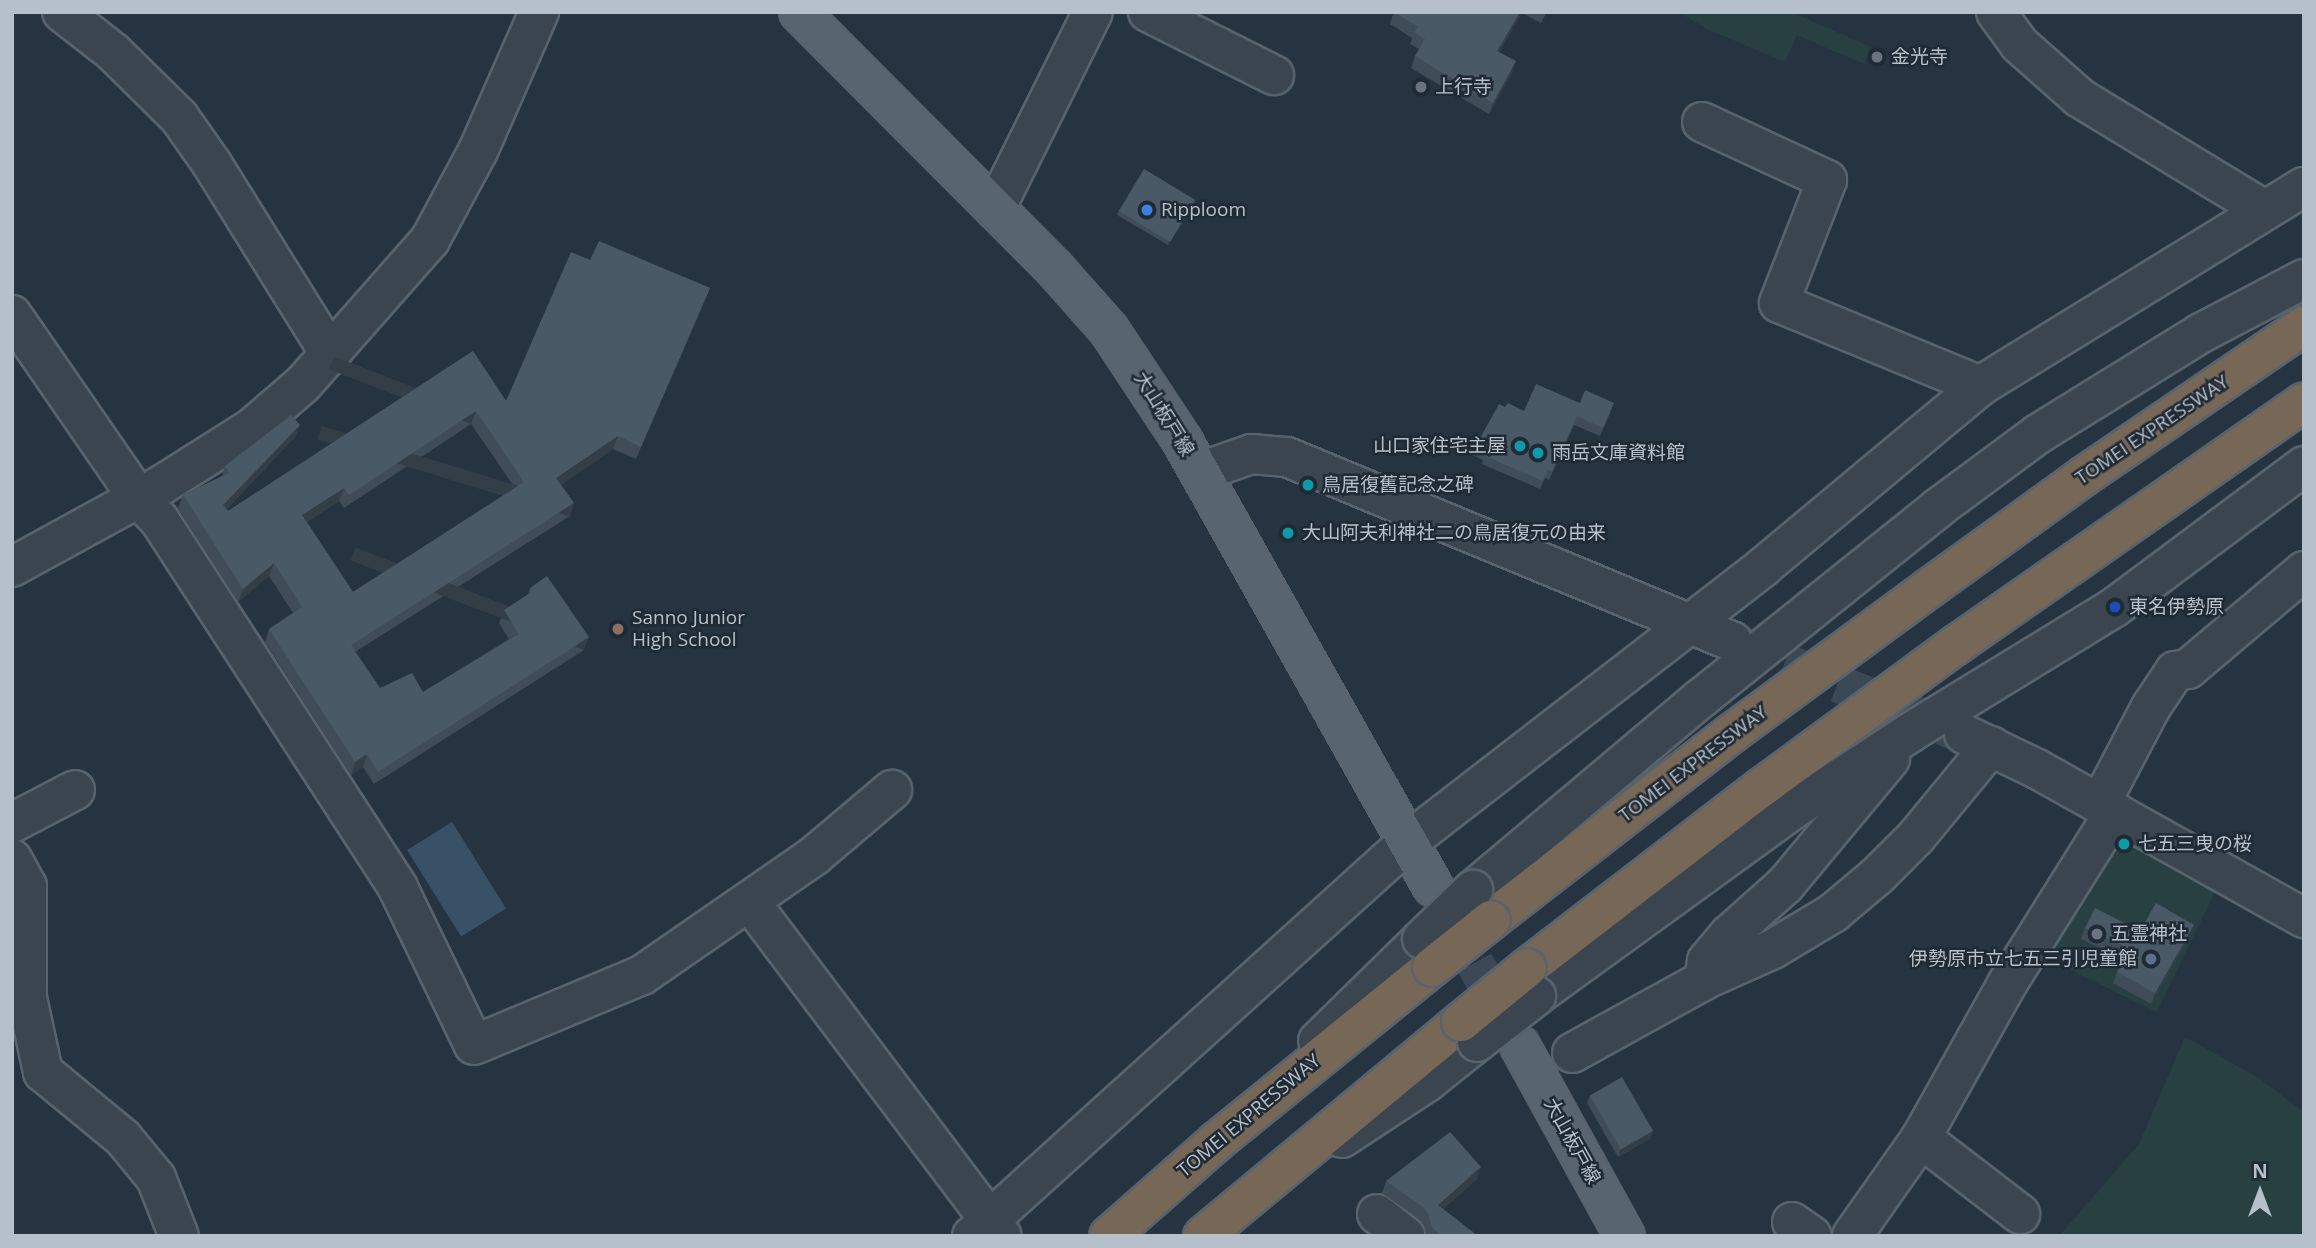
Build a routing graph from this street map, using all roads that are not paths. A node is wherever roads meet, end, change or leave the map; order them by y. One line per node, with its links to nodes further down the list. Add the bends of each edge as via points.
1 (62, 12): 14 (street, via 113,52 179,117)
2 (539, 12): 14 (street, via 478,151 430,240)
3 (799, 12): 10 (main road, 大山板戸線)
4 (1093, 12): 10 (street)
5 (1148, 12): 7 (street)
6 (1996, 12): 9 (street, via 2019,44 2080,98)
7 (1274, 75)
8 (1702, 122): 15 (street, via 1827,180 1779,303)
9 (2290, 203): 15 (street)
10 (995, 209): 18 (main road, 大山板戸線, via 1109,330 1158,399)
11 (2304, 279): 33 (street, via 2165,355 2016,450 1938,508 1700,699)
12 (12, 315): 19 (street)
13 (2304, 326): 33 (highway, TOMEI EXPRESSWAY, via 2084,476 1732,733)
14 (331, 355): 19 (street, via 251,428)
15 (1980, 386): 22 (street)
16 (2304, 401): 36 (highway, via 1956,645 1762,788)
17 (2304, 466): 24 (street, via 2115,607)
18 (1200, 472): 22 (street, via 1251,454 1287,457); 29 (main road, 大山板戸線)
19 (139, 499): 20 (street); 32 (street, via 160,522 398,888 474,1045 642,975)
20 (12, 567)
21 (2304, 571): 27 (street, via 2188,669 2175,671 2151,707)
22 (1689, 624): 23 (street); 29 (street)
23 (1732, 641)
24 (1911, 733): 35 (street, via 1786,885 1707,961); 36 (street)
25 (75, 790): 28 (street)
26 (892, 790): 32 (street)
27 (2107, 808): 34 (street); 35 (street, via 1977,740 1916,837 1877,876 1833,913 1773,949); 39 (street)
28 (12, 823)
29 (1409, 841): 31 (main road, 大山板戸線); 41 (street)
30 (12, 859): 42 (street, via 27,886 27,999 43,1072 123,1138 156,1178)
31 (1433, 887)
32 (750, 902): 41 (street)
33 (1482, 905): 43 (highway, TOMEI EXPRESSWAY, bridge)
34 (2304, 918)
35 (1703, 979): 38 (street)
36 (1532, 982): 44 (highway, bridge)
37 (1520, 1046): 45 (main road, 大山板戸線)
38 (1572, 1053)
39 (1921, 1138): 40 (street); 46 (street)
40 (2020, 1214)
41 (988, 1230)
42 (179, 1236)
43 (1109, 1236)
44 (1203, 1236)
45 (1625, 1236)
46 (1852, 1236)

